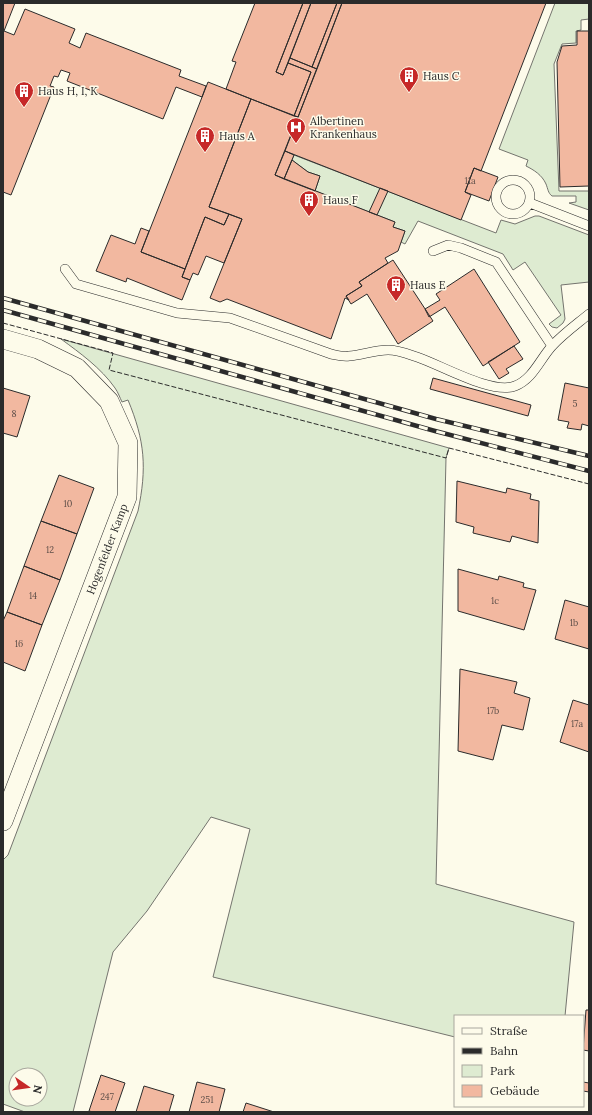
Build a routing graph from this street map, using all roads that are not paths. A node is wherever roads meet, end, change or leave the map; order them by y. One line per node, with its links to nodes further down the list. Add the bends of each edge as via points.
1 (530, 203): 2 (lane)
2 (589, 226)
3 (433, 251): 7 (lane, via 448,245 496,262)
4 (65, 269): 7 (lane, via 76,284 177,313 230,318 331,354 348,356 387,350 397,351 498,387 512,387 525,379)
5 (589, 314): 7 (lane)
6 (3, 339): 8 (street, Hogenfelder Kamp, via 38,349 77,368 109,401 128,443 127,497)
7 (552, 346)
8 (4, 815)

